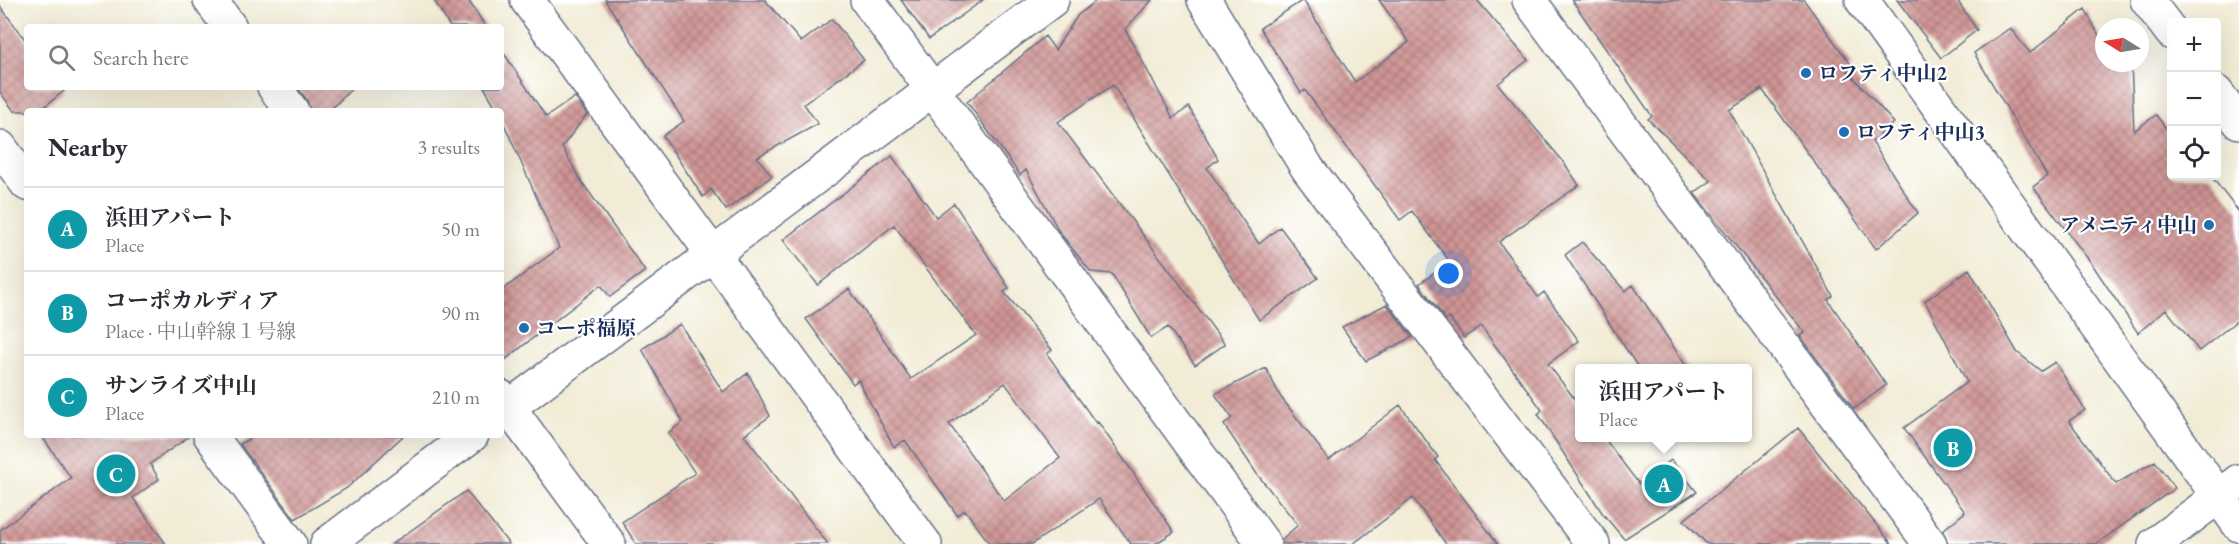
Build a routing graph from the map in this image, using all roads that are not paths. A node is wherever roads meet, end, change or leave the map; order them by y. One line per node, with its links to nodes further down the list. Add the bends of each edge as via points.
1 (210, 0): 9 (street)
2 (527, 0): 18 (street)
3 (867, 0): 11 (street)
4 (1052, 0): 11 (street)
5 (1204, 0): 29 (street, via 1308,170)
6 (1529, 0): 30 (street)
7 (1862, 0): 22 (street)
8 (2147, 0): 10 (street)
9 (228, 24)
10 (2167, 26)
11 (932, 89): 18 (street); 28 (street)
12 (276, 90): 14 (street)
13 (2221, 97): 15 (street)
14 (290, 108)
15 (2239, 122)
16 (0, 147): 17 (street)
17 (24, 180)
18 (713, 254): 19 (street); 27 (street)
19 (504, 406): 26 (street)
20 (212, 438): 24 (street)
21 (468, 438): 25 (street)
22 (2229, 489): 23 (street); 31 (street)
23 (2239, 525)
24 (290, 544)
25 (327, 544)
26 (609, 544)
27 (926, 544)
28 (1264, 544)
29 (1593, 544)
30 (1930, 544)
31 (2155, 544)

